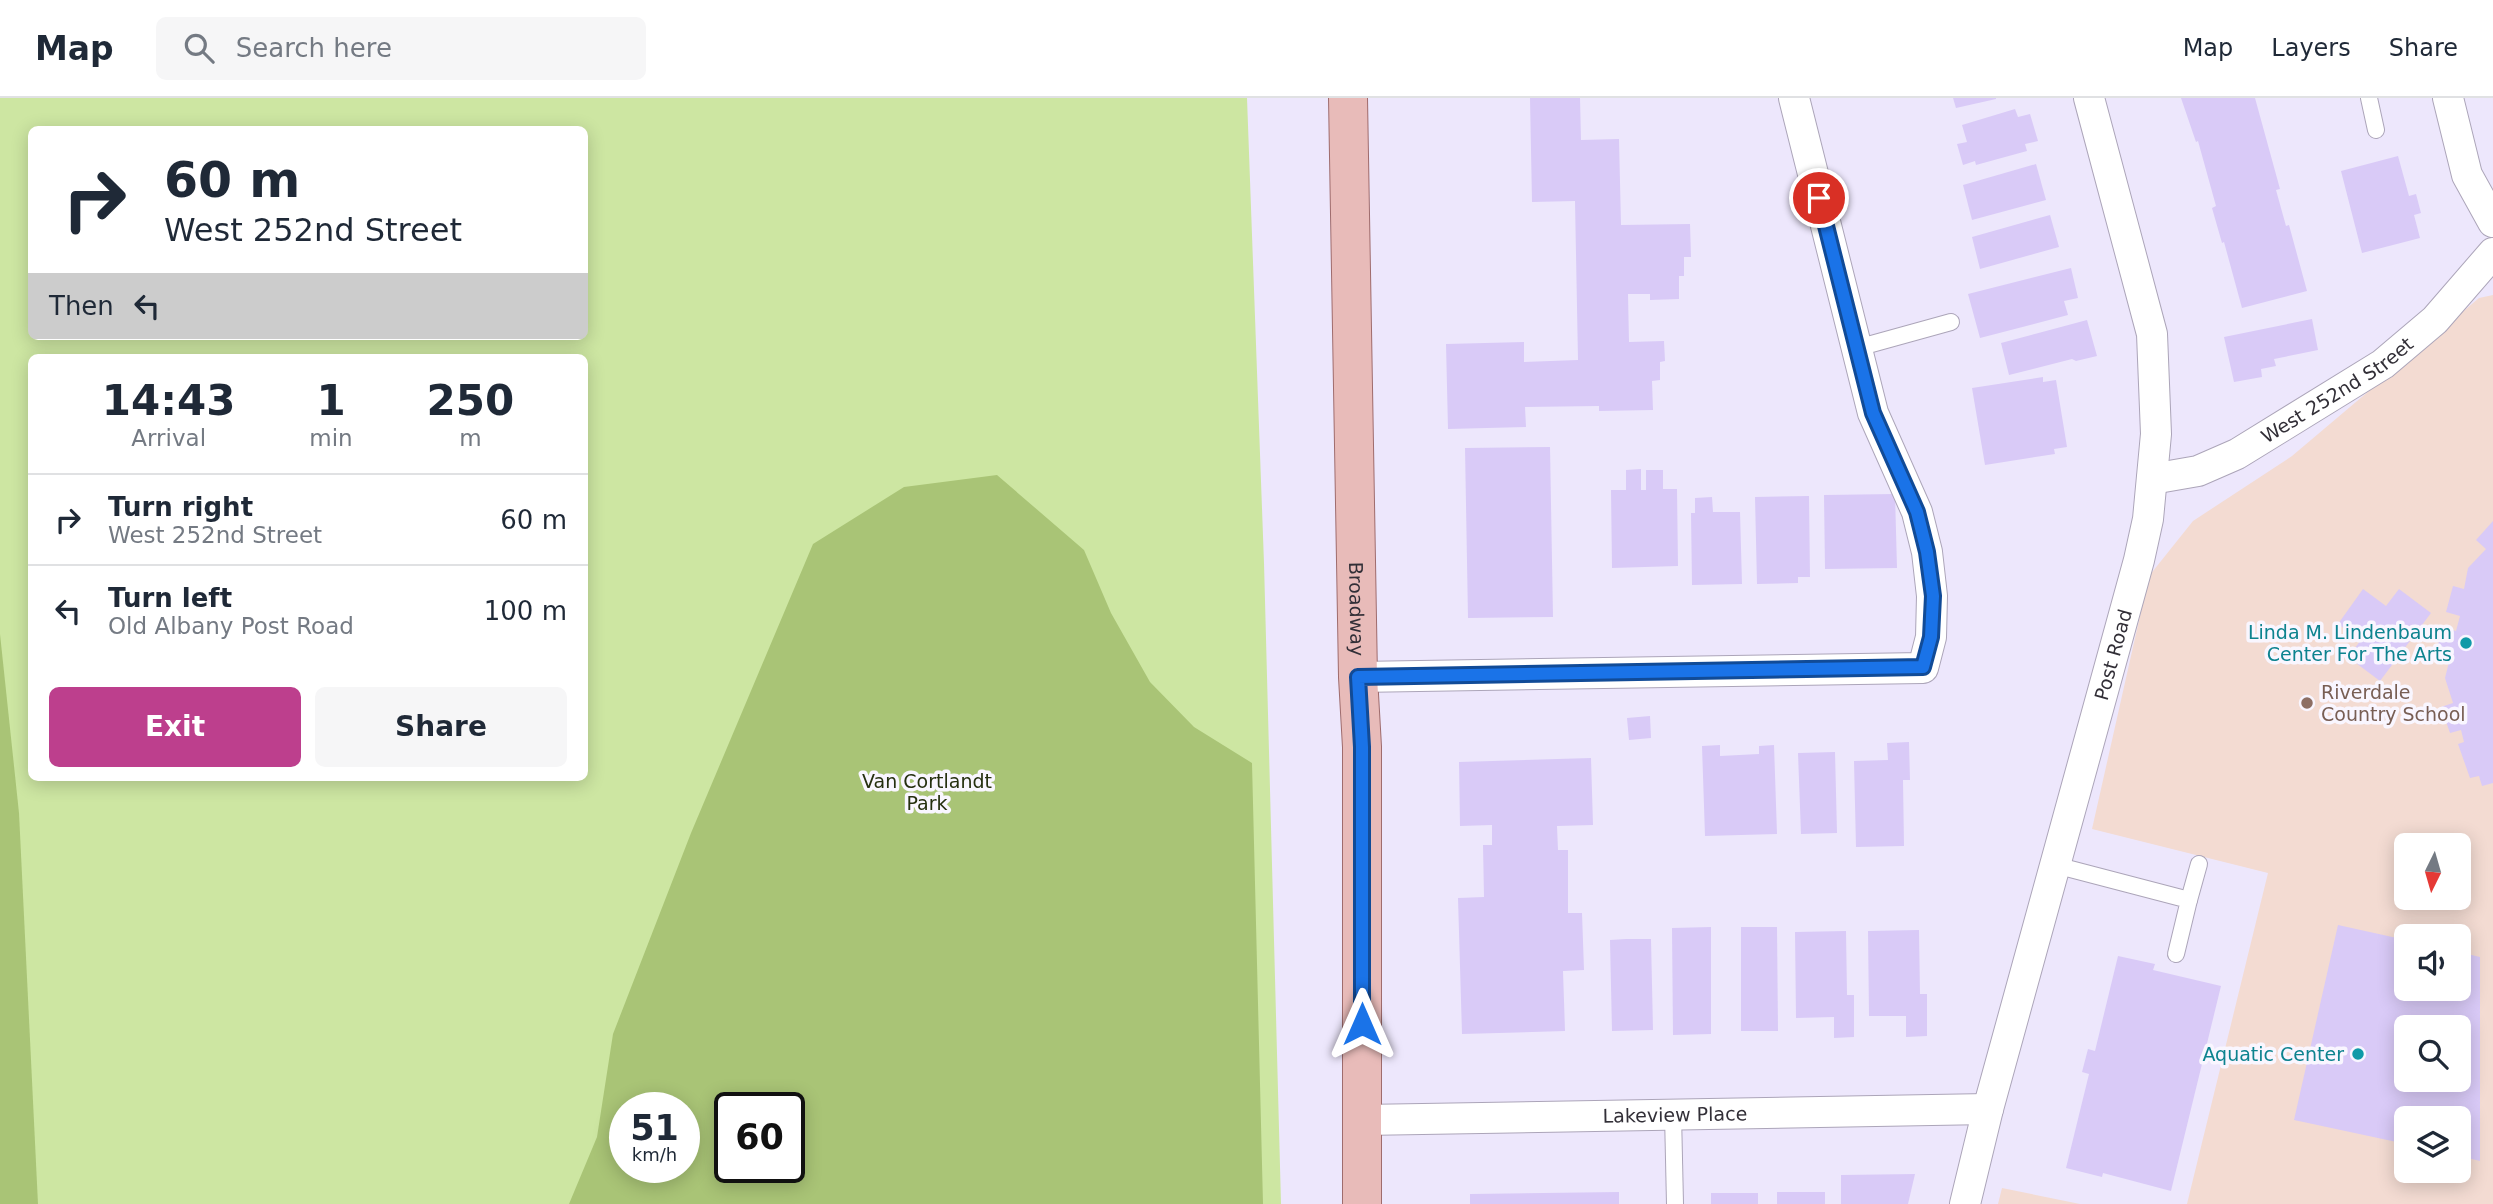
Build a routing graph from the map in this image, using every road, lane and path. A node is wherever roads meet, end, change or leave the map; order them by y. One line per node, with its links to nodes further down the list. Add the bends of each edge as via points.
1 (1349, 98): 12 (main road, Broadway)
2 (1794, 98): 10 (street)
3 (2089, 98): 11 (street, Post Road, via 2152,334 2156,434)
4 (2369, 98): 6 (lane)
5 (2448, 98): 7 (street, via 2467,175)
6 (2376, 130)
7 (2493, 222)
8 (2493, 253): 11 (street, West 252nd Street, via 2435,320 2384,364 2237,454 2198,471)
9 (1951, 321): 10 (lane)
10 (1857, 348): 12 (street, via 1873,413 1917,512 1927,552 1933,596 1931,637 1923,667)
11 (2152, 479): 13 (street, Post Road, via 2139,560)
12 (1358, 677): 19 (main road, Broadway)
13 (2055, 864): 15 (lane); 17 (street, Post Road)
14 (2199, 864): 15 (lane)
15 (2189, 900): 16 (lane)
16 (2175, 954)
17 (1988, 1109): 18 (street, Lakeview Place); 22 (street, Post Road)
18 (1674, 1114): 19 (street, Lakeview Place); 21 (lane)
19 (1363, 1120): 20 (main road, Broadway)
20 (1362, 1204)
21 (1675, 1204)
22 (1965, 1204)

